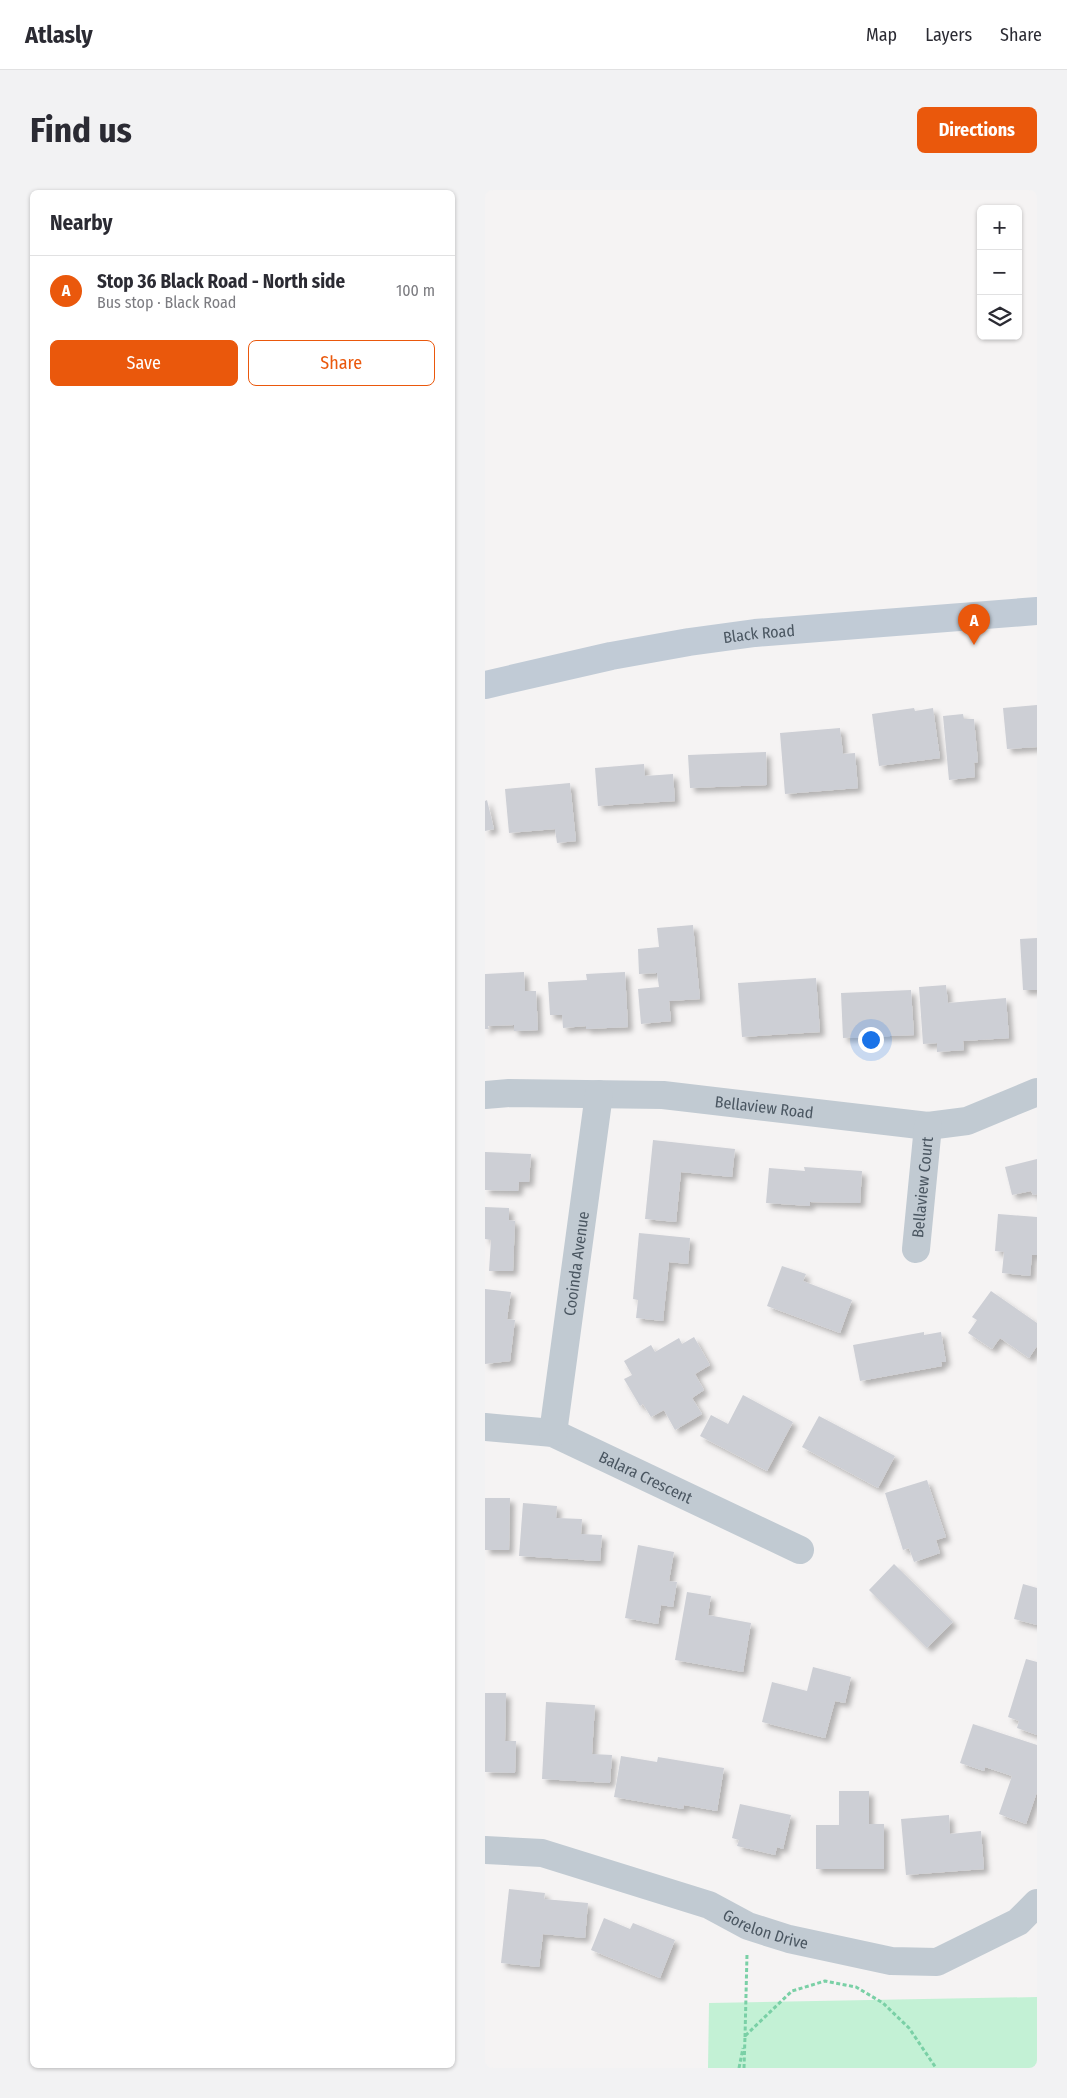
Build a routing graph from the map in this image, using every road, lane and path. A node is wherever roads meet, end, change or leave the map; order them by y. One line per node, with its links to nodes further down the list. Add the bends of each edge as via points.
1 (1037, 611): 2 (main road, Black Road, via 727,637 611,656)
2 (485, 685)
3 (1037, 1092): 6 (street, Bellaview Road, via 967,1121)
4 (599, 1094): 5 (street, Bellaview Road); 6 (street, Bellaview Road, via 663,1095); 9 (street, Cooinda Avenue)
5 (485, 1095)
6 (928, 1126): 7 (street, Bellaview Court)
7 (916, 1249)
8 (485, 1427): 9 (street, Balara Crescent)
9 (553, 1433): 10 (street, Balara Crescent)
10 (801, 1550)
11 (485, 1850): 13 (street, Gorelon Drive, via 542,1853 709,1905)
12 (1037, 1903): 13 (street, Gorelon Drive, via 1018,1922 937,1962 891,1962 817,1946)
13 (748, 1926): 14 (path)
14 (745, 2036): 15 (path); 16 (path); 17 (path, via 792,1991 825,1981 856,1987 883,2003 909,2028)
15 (739, 2068)
16 (744, 2068)
17 (936, 2068)

